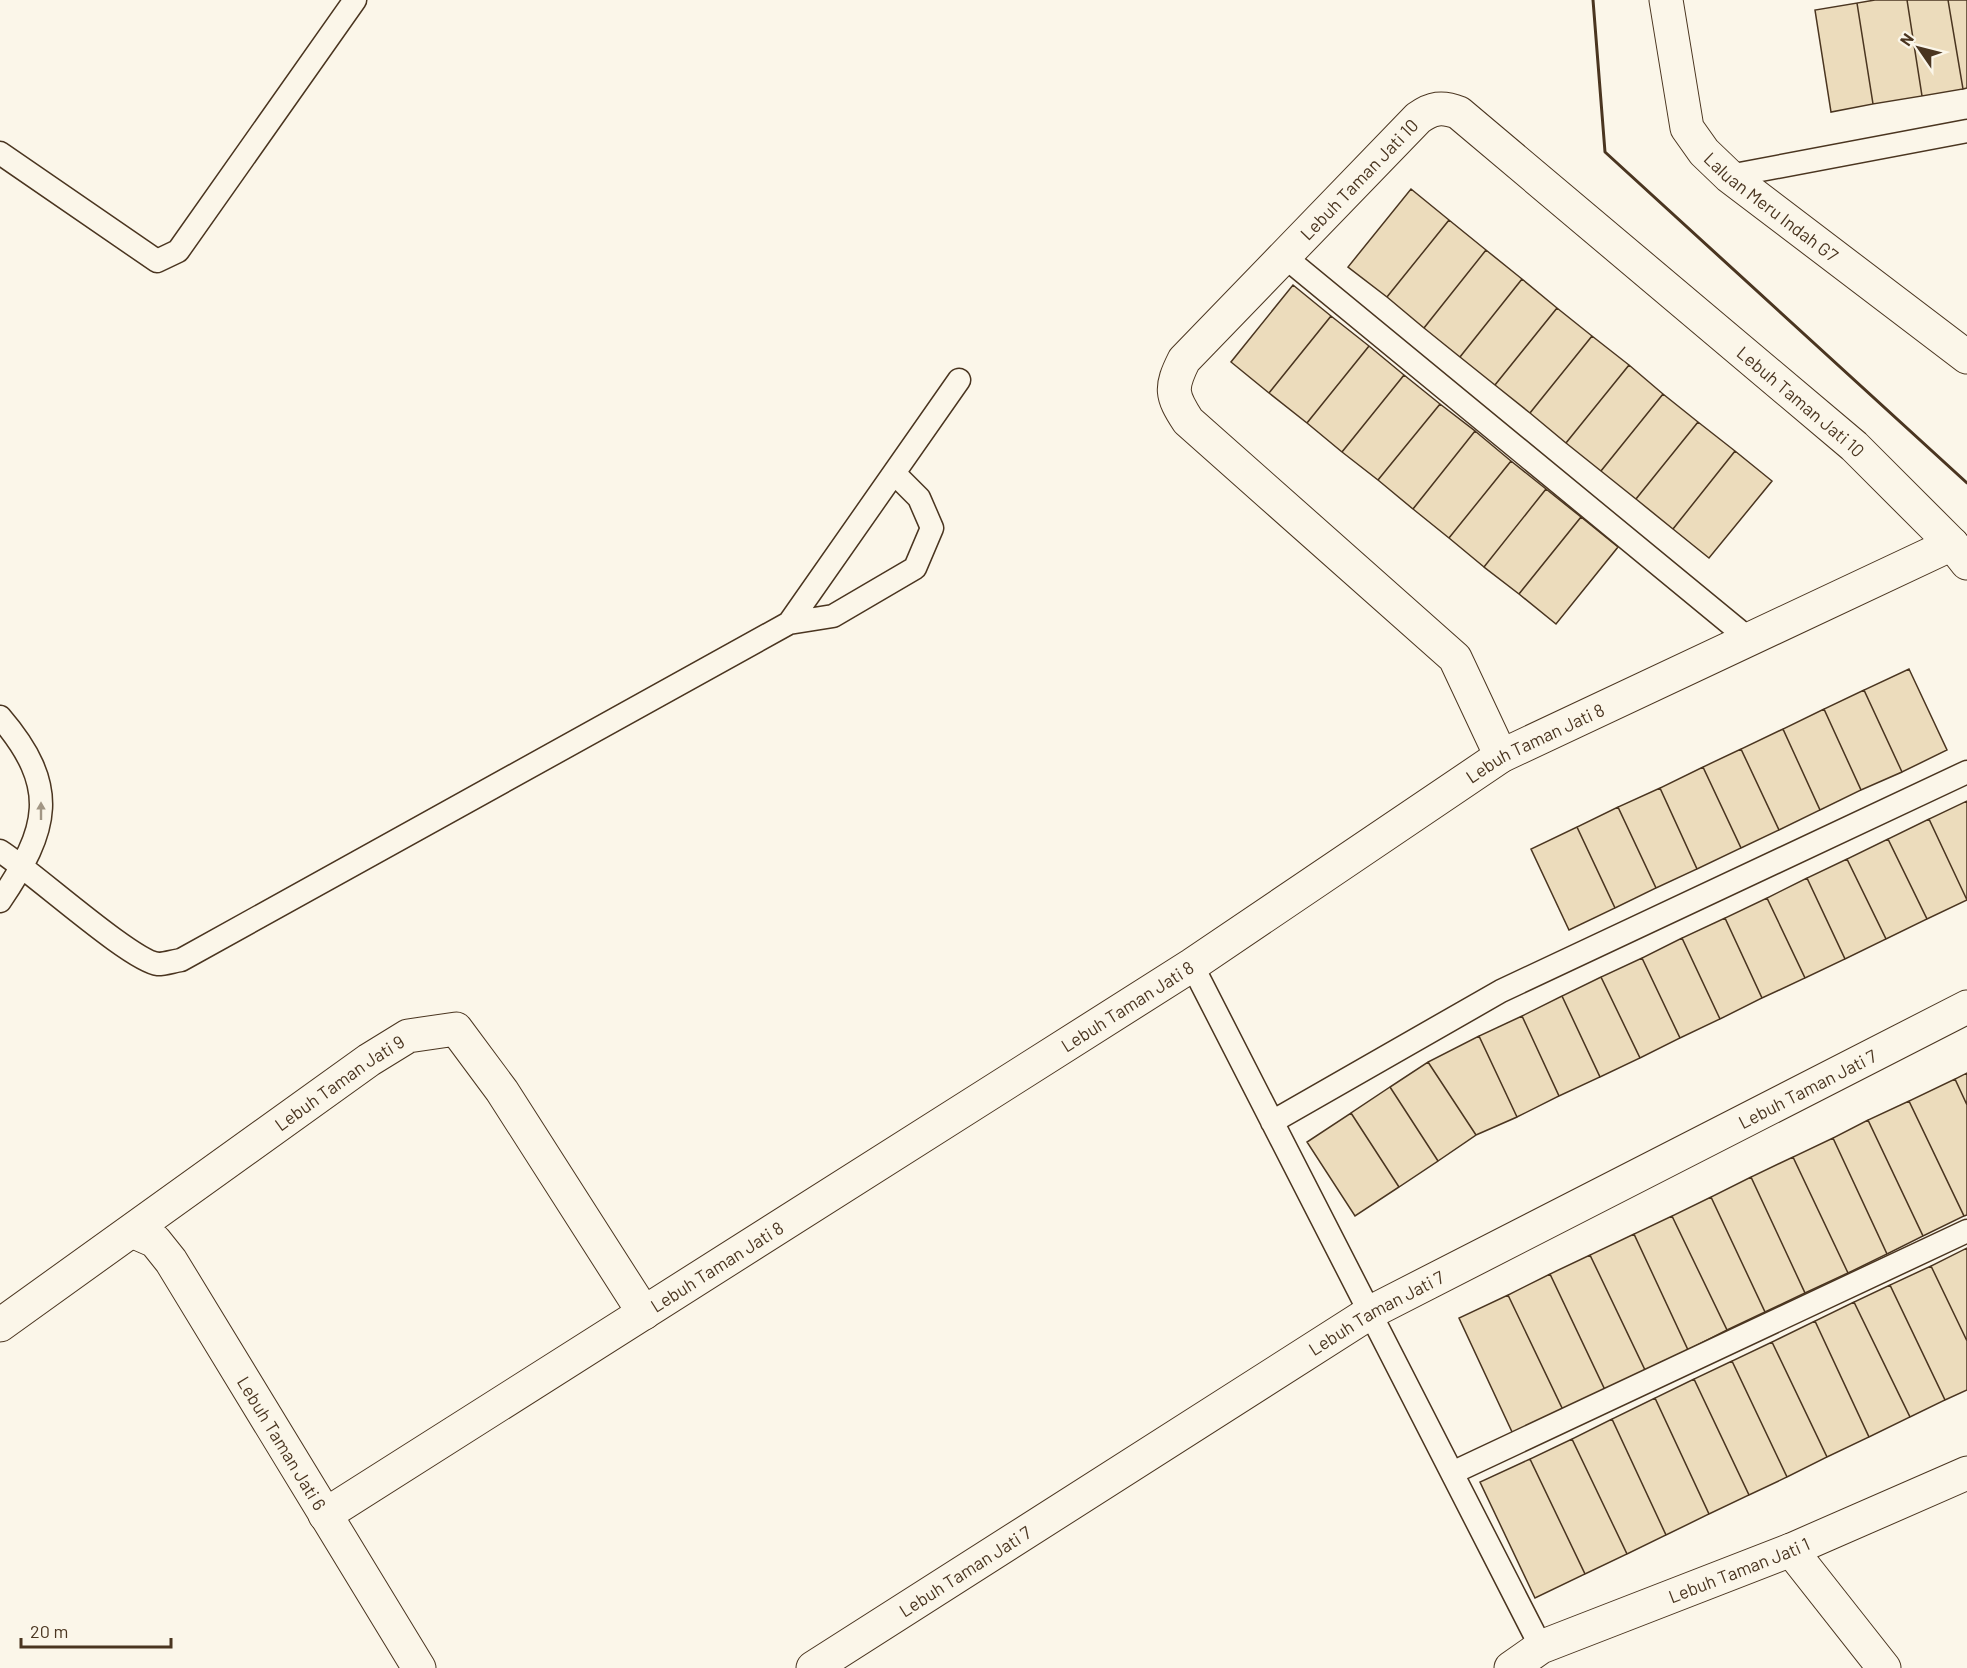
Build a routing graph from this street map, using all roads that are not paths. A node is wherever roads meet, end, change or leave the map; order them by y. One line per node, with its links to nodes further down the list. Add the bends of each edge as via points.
1 (355, 0): 4 (lane, via 178,251 157,261)
2 (1666, 0): 5 (street, Laluan Meru Indah G7, via 1687,128 1704,152)
3 (1967, 131): 5 (lane)
4 (0, 153)
5 (1729, 176): 7 (street, Laluan Meru Indah G7)
6 (1285, 256): 10 (street, Lebuh Taman Jati 10, via 1418,118 1430,110 1446,108 1459,113 1854,446); 12 (lane); 14 (street, Lebuh Taman Jati 10, via 1184,360 1175,379 1174,399 1188,421 1455,657)
7 (1967, 357)
8 (959, 380): 9 (lane)
9 (894, 473): 11 (lane); 11 (lane, via 920,498 932,528 915,568 833,616)
10 (1960, 553): 12 (street, Lebuh Taman Jati 8)
11 (789, 623): 17 (lane, via 181,960 158,964 130,951)
12 (1749, 639): 14 (street, Lebuh Taman Jati 8)
13 (0, 717): 17 (lane, one-way to 13, via 42,816 38,778 17,738)
14 (1501, 756): 19 (street, Lebuh Taman Jati 8)
15 (1967, 772): 21 (lane, via 1500,991)
16 (0, 851): 17 (lane)
17 (24, 866): 18 (lane)
18 (0, 901)
19 (1192, 965): 21 (lane); 25 (street, Lebuh Taman Jati 8)
20 (1967, 1007): 24 (street, Lebuh Taman Jati 7)
21 (1272, 1122): 24 (lane)
22 (132, 1231): 25 (street, Lebuh Taman Jati 9, via 369,1060 408,1036 456,1029 502,1091); 26 (street); 29 (street, Lebuh Taman Jati 6, via 155,1241 171,1261)
23 (1967, 1231): 27 (lane)
24 (1371, 1312): 27 (lane); 33 (street, Lebuh Taman Jati 7)
25 (644, 1313): 29 (street, Lebuh Taman Jati 8)
26 (0, 1325)
27 (1452, 1473): 31 (lane)
28 (1967, 1473): 30 (street, Lebuh Taman Jati 1)
29 (326, 1515): 32 (street, Lebuh Taman Jati 6)
30 (1791, 1550): 31 (street, Lebuh Taman Jati 1); 35 (street)
31 (1541, 1647): 34 (street, Lebuh Taman Jati 1)
32 (419, 1668)
33 (813, 1668)
34 (1511, 1668)
35 (1884, 1668)

